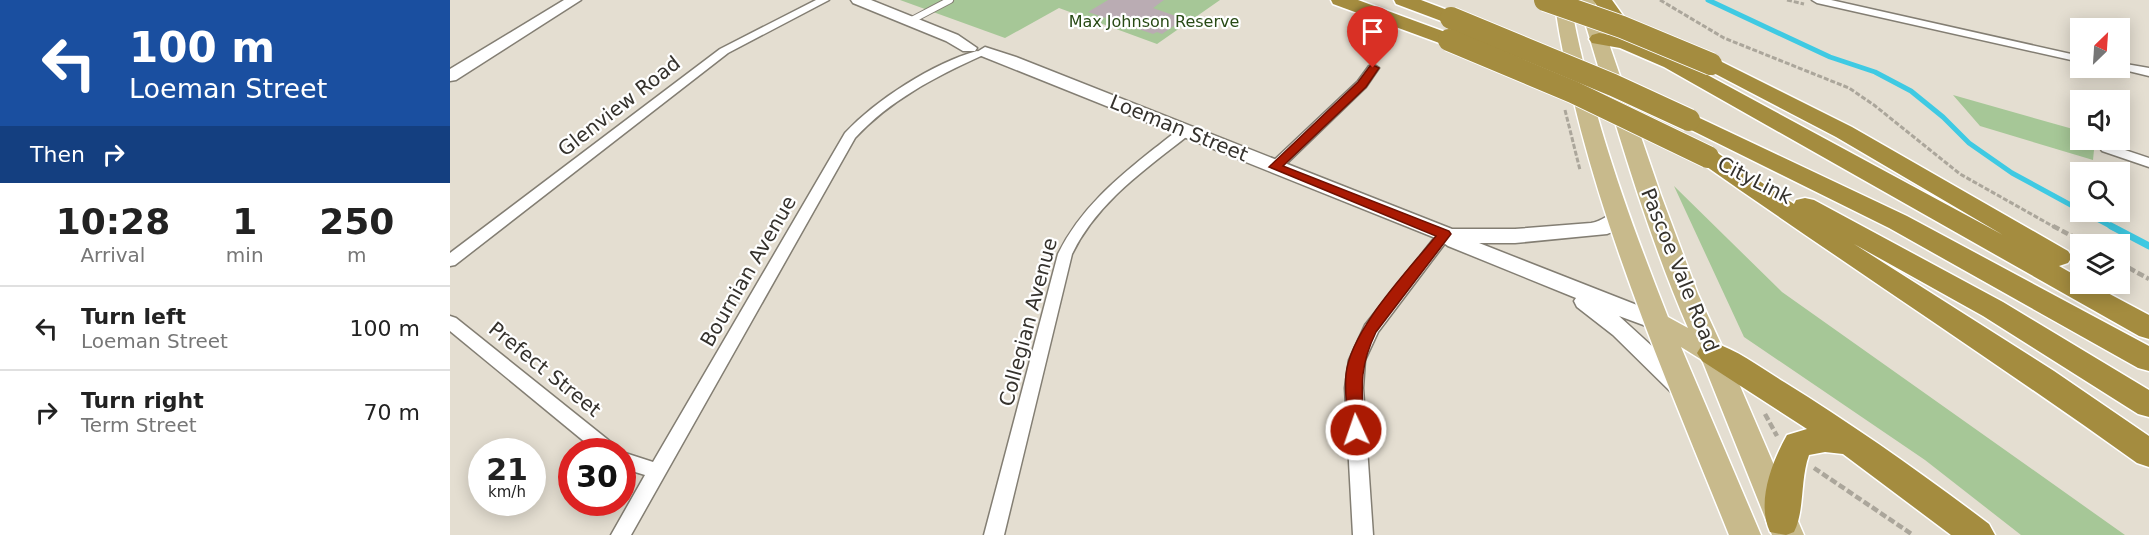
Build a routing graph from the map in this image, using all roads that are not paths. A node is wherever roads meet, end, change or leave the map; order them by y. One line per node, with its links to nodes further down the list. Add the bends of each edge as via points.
1 (574, 0): 21 (street)
2 (824, 0): 29 (street, Glenview Road, via 724,51)
3 (858, 0): 12 (street, Loeman Street)
4 (950, 0): 12 (lane)
5 (1340, 0): 24 (highway, CityLink, bridge, via 1573,92)
6 (1403, 0): 38 (highway, CityLink, bridge, via 1689,120 1898,222)
7 (1545, 0): 30 (highway, bridge, via 1711,64 1800,108)
8 (1562, 0): 14 (main road, Pascoe Vale Road)
9 (1586, 0): 13 (main road, Pascoe Vale Road)
10 (1602, 0): 17 (highway, via 1620,25)
11 (1817, 0): 16 (street)
12 (910, 21): 15 (street, Loeman Street)
13 (1599, 39): 14 (main road); 17 (highway, via 1615,40); 37 (main road, Pascoe Vale Road, via 1650,195)
14 (1570, 46): 27 (main road, Pascoe Vale Road, via 1579,89)
15 (978, 49): 22 (street, Loeman Street); 45 (street, Bournian Avenue, via 877,109 850,136)
16 (2070, 57)
17 (1671, 63): 36 (highway)
18 (1373, 68): 26 (street, via 1362,84)
19 (2130, 68): 20 (street)
20 (2149, 72)
21 (450, 76)
22 (1186, 131): 26 (street, Loeman Street); 48 (street, Collegian Avenue, via 1100,202 1072,235)
23 (2113, 150): 25 (street)
24 (1708, 157): 40 (highway, CityLink, via 1818,212 1993,309); 43 (highway)
25 (2149, 163)
26 (1275, 167): 28 (street, Loeman Street)
27 (1619, 217): 28 (street, Loeman Street, via 1607,227 1592,230 1515,236); 35 (main road, Pascoe Vale Road)
28 (1447, 235): 31 (street, Loeman Street); 49 (street, via 1371,329 1357,360 1354,388)
29 (450, 261)
30 (2070, 264)
31 (1568, 286): 35 (street, Loeman Street); 39 (street, via 1621,329)
32 (2121, 294): 33 (highway)
33 (2149, 310)
34 (450, 322): 41 (street, Prefect Street)
35 (1657, 322): 37 (main road); 39 (main road, Pascoe Vale Road)
36 (2149, 328)
37 (1712, 353): 42 (highway); 46 (main road, Pascoe Vale Road)
38 (2149, 360)
39 (1684, 390): 50 (main road, Pascoe Vale Road)
40 (2149, 405)
41 (594, 438)
42 (1856, 443): 46 (highway, via 1818,438 1798,445 1789,461 1783,492); 51 (highway)
43 (2149, 453)
44 (636, 465): 45 (street)
45 (657, 471): 47 (street, Bournian Avenue)
46 (1785, 528)
47 (621, 535)
48 (994, 535)
49 (1363, 535)
50 (1745, 535)
51 (1977, 535)

